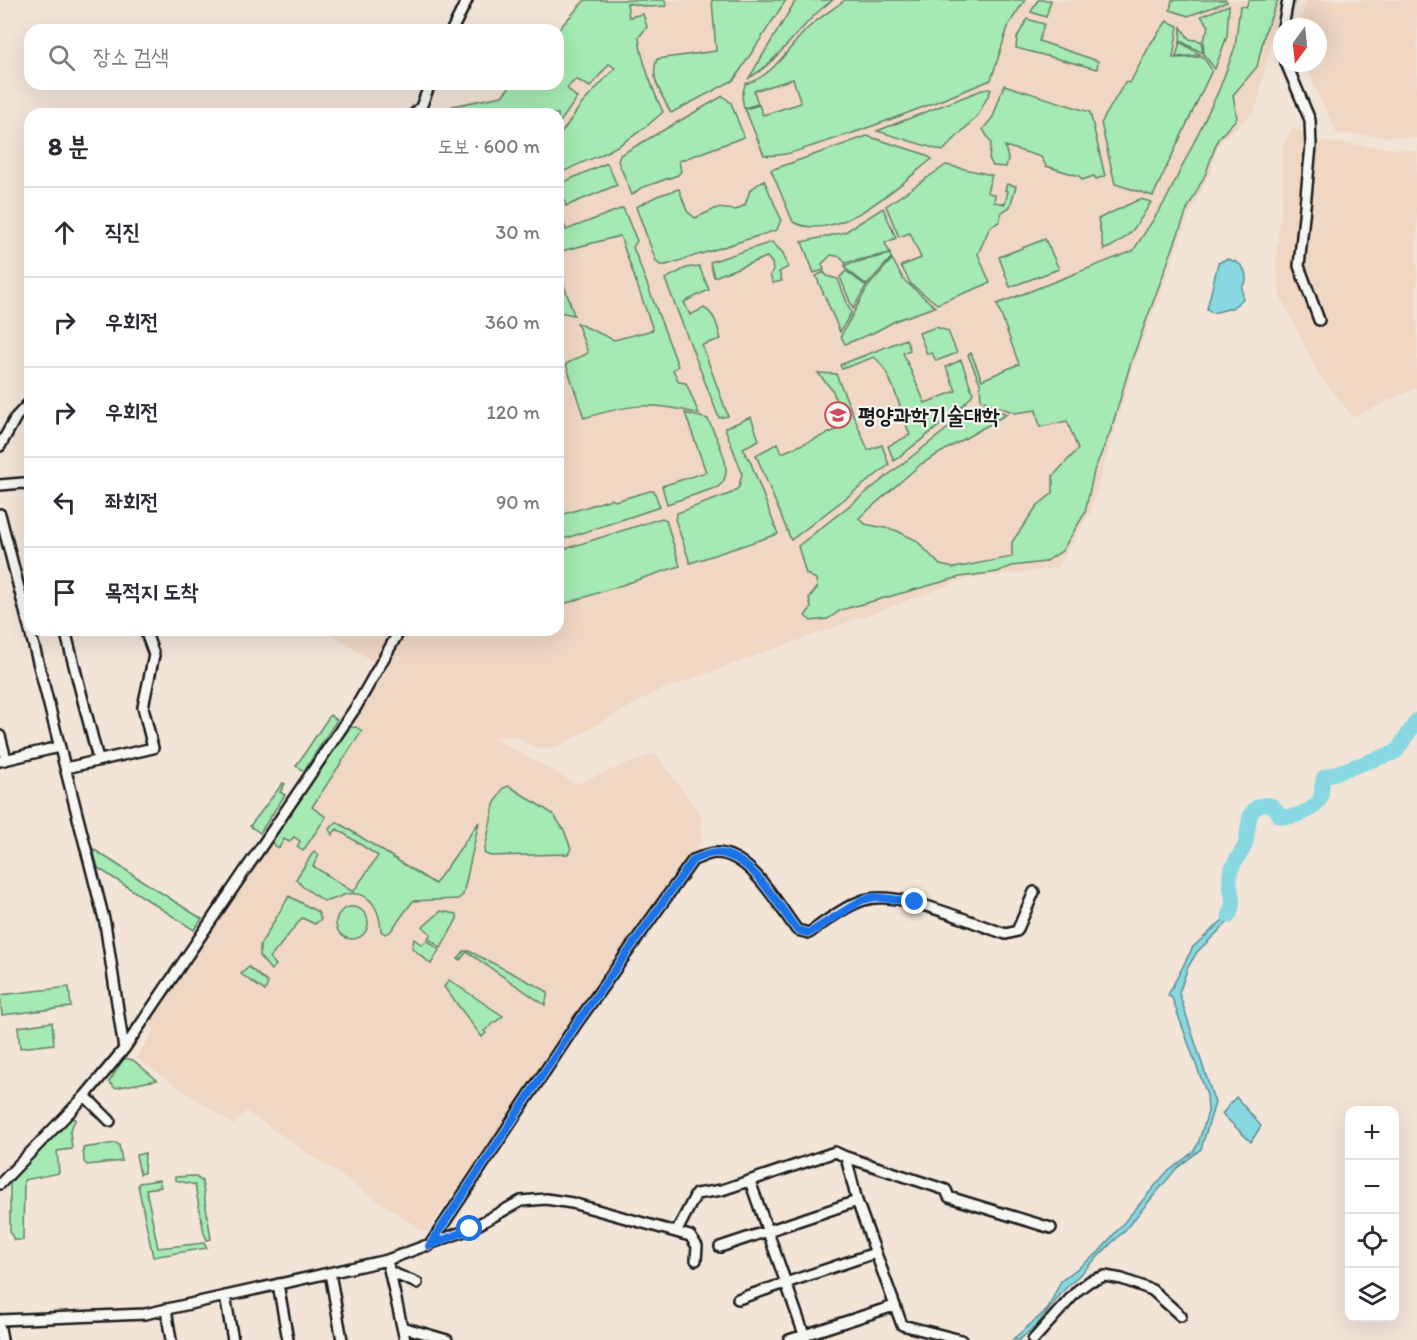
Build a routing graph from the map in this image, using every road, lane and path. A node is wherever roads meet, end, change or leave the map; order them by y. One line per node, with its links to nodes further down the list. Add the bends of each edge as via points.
1 (468, 0): 4 (street)
2 (1288, 0): 3 (street)
3 (1285, 18)
4 (455, 24)
5 (1290, 72): 8 (street, via 1310,120 1299,266)
6 (428, 90): 7 (street)
7 (420, 108)
8 (1319, 320)
9 (24, 408): 10 (street)
10 (0, 446)
11 (24, 483): 12 (street)
12 (0, 485)
13 (0, 514): 14 (street)
14 (24, 609)
15 (31, 636): 20 (street)
16 (67, 636): 21 (street)
17 (147, 636): 21 (street, via 154,655 143,707 153,748)
18 (396, 636): 25 (street, via 356,706)
19 (0, 736): 22 (street)
20 (59, 747): 22 (street); 23 (street)
21 (98, 759): 23 (street)
22 (3, 760)
23 (66, 768): 25 (street, via 105,923)
24 (1034, 892): 35 (street, via 1017,931 1006,934 915,902 875,897 862,900 809,933 797,930 750,867 714,852 693,860 577,1023)
25 (124, 1049): 26 (street)
26 (85, 1096): 27 (street); 30 (street)
27 (110, 1121)
28 (846, 1157): 29 (street, via 835,1152); 31 (street); 32 (street, via 946,1190 949,1197)
29 (750, 1181): 33 (street); 34 (street, via 696,1194)
30 (0, 1184)
31 (857, 1201): 33 (street); 37 (street)
32 (1051, 1228)
33 (769, 1231): 36 (street); 44 (street)
34 (677, 1232): 35 (street, via 546,1198 521,1201); 39 (street, via 690,1236 697,1246)
35 (429, 1246): 38 (street)
36 (720, 1247)
37 (875, 1253): 44 (street); 47 (street)
38 (387, 1260): 40 (street); 41 (street)
39 (696, 1260)
40 (390, 1272): 42 (street); 51 (street)
41 (330, 1273): 43 (street); 58 (street)
42 (417, 1283)
43 (278, 1284): 45 (street); 57 (street)
44 (786, 1284): 46 (street); 53 (street)
45 (225, 1296): 48 (street); 56 (street)
46 (738, 1299)
47 (894, 1306): 53 (street); 62 (street, via 902,1325)
48 (166, 1309): 50 (street, via 145,1314); 55 (street)
49 (1181, 1316): 63 (street, via 1152,1290 1105,1276 1078,1290)
50 (0, 1320)
51 (402, 1326): 59 (street); 60 (street)
52 (0, 1328): 54 (street)
53 (805, 1337): 61 (street)
54 (2, 1340)
55 (171, 1340)
56 (233, 1340)
57 (288, 1340)
58 (342, 1340)
59 (405, 1340)
60 (447, 1340)
61 (789, 1340)
62 (961, 1340)
63 (1033, 1340)

